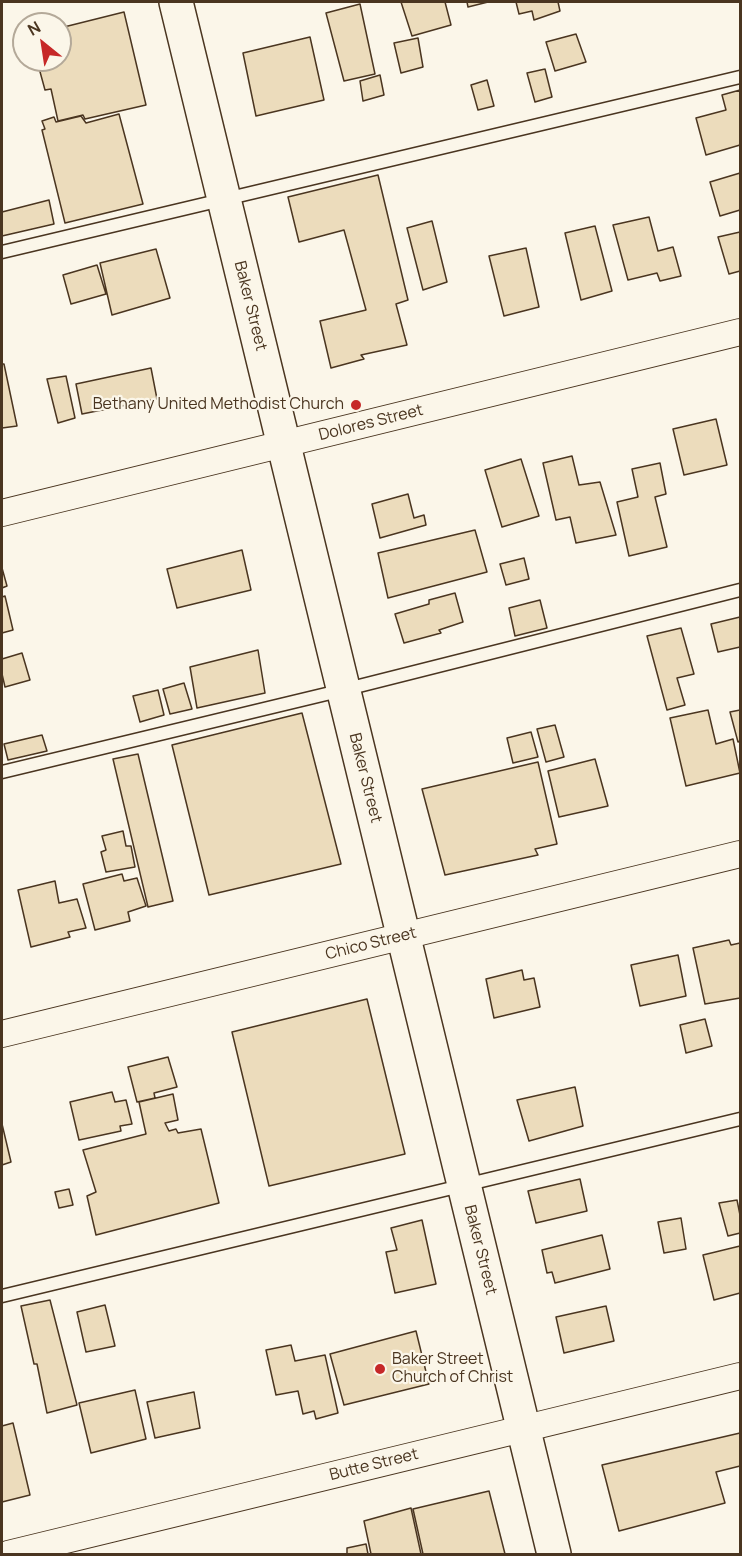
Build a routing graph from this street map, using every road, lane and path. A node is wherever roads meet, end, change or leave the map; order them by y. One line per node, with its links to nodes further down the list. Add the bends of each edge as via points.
1 (176, 2): 3 (street, Baker Street)
2 (741, 77): 3 (lane)
3 (224, 200): 4 (lane); 6 (street, Baker Street)
4 (2, 252)
5 (741, 333): 6 (street, Dolores Street)
6 (284, 444): 7 (street, Dolores Street); 9 (street, Baker Street)
7 (2, 513)
8 (741, 590): 9 (lane)
9 (344, 690): 10 (lane); 12 (street, Baker Street)
10 (2, 772)
11 (741, 854): 12 (street, Chico Street)
12 (404, 936): 13 (street, Chico Street); 15 (street, Baker Street)
13 (2, 1034)
14 (741, 1119): 15 (lane)
15 (465, 1187): 16 (lane); 18 (street, Baker Street)
16 (2, 1296)
17 (741, 1376): 18 (street, Butte Street)
18 (524, 1429): 19 (street, Butte Street); 20 (street, Baker Street)
19 (8, 1554)
20 (554, 1554)

